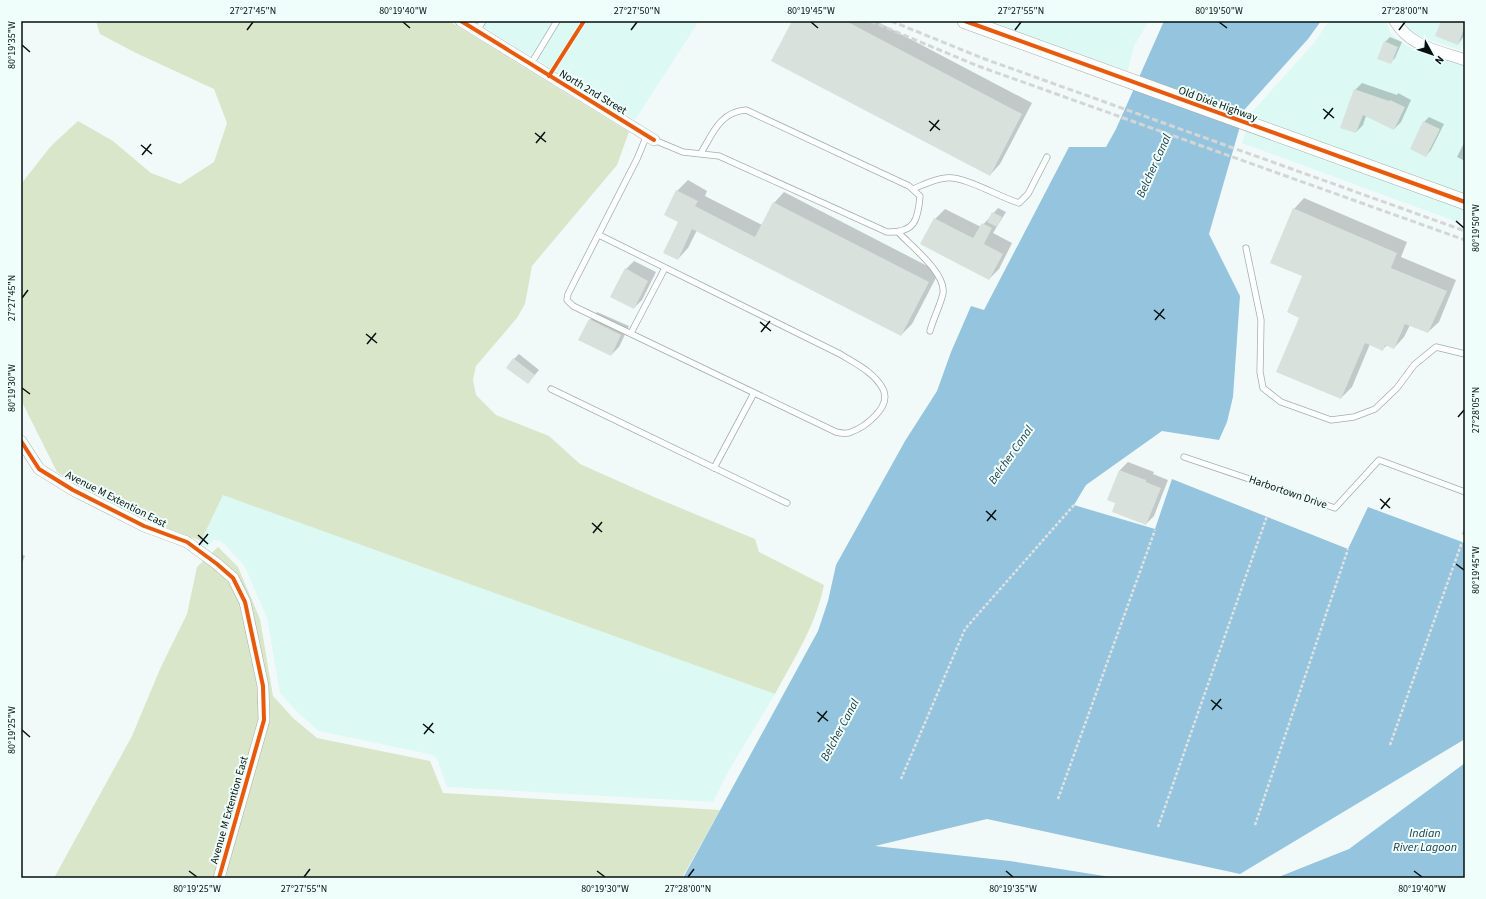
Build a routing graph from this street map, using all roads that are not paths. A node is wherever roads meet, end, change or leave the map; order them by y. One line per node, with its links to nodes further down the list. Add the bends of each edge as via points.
1 (461, 21): 5 (street, North 2nd Street)
2 (557, 21): 7 (lane)
3 (965, 21): 12 (street, Old Dixie Highway)
4 (1395, 21): 6 (street, via 1400,30 1412,41)
5 (480, 26): 7 (street, North 2nd Street)
6 (1465, 60)
7 (530, 64): 8 (street, North 2nd Street)
8 (651, 138): 9 (lane, via 683,152); 14 (lane)
9 (701, 153): 11 (lane, via 722,119 735,111 746,110); 13 (lane, via 719,156 887,232)
10 (1046, 157): 11 (lane, via 1028,194 1019,204 948,177)
11 (913, 189): 13 (lane, via 920,196 919,214 909,228)
12 (1465, 202)
13 (898, 232): 17 (lane, via 935,270 942,284 943,292)
14 (598, 235): 16 (lane); 18 (lane, via 566,300 573,306)
15 (1246, 248): 19 (lane, via 1261,320 1260,372 1263,388 1281,402 1331,420 1354,417 1375,409 1397,388 1414,365 1436,347)
16 (665, 268): 18 (lane); 21 (lane, via 840,354 867,370 884,391 884,402 874,418 850,433 836,432)
17 (930, 331)
18 (631, 333): 21 (lane)
19 (1465, 354)
20 (550, 389): 24 (lane)
21 (754, 393): 24 (lane)
22 (21, 441): 27 (street, Avenue M Extention East, via 39,469 144,526 187,542 234,578 245,602 263,686 264,720)
23 (1184, 457): 25 (lane, Harbortown Drive, via 1335,508 1379,460)
24 (714, 468): 26 (lane)
25 (1465, 492)
26 (787, 503)
27 (220, 878)

